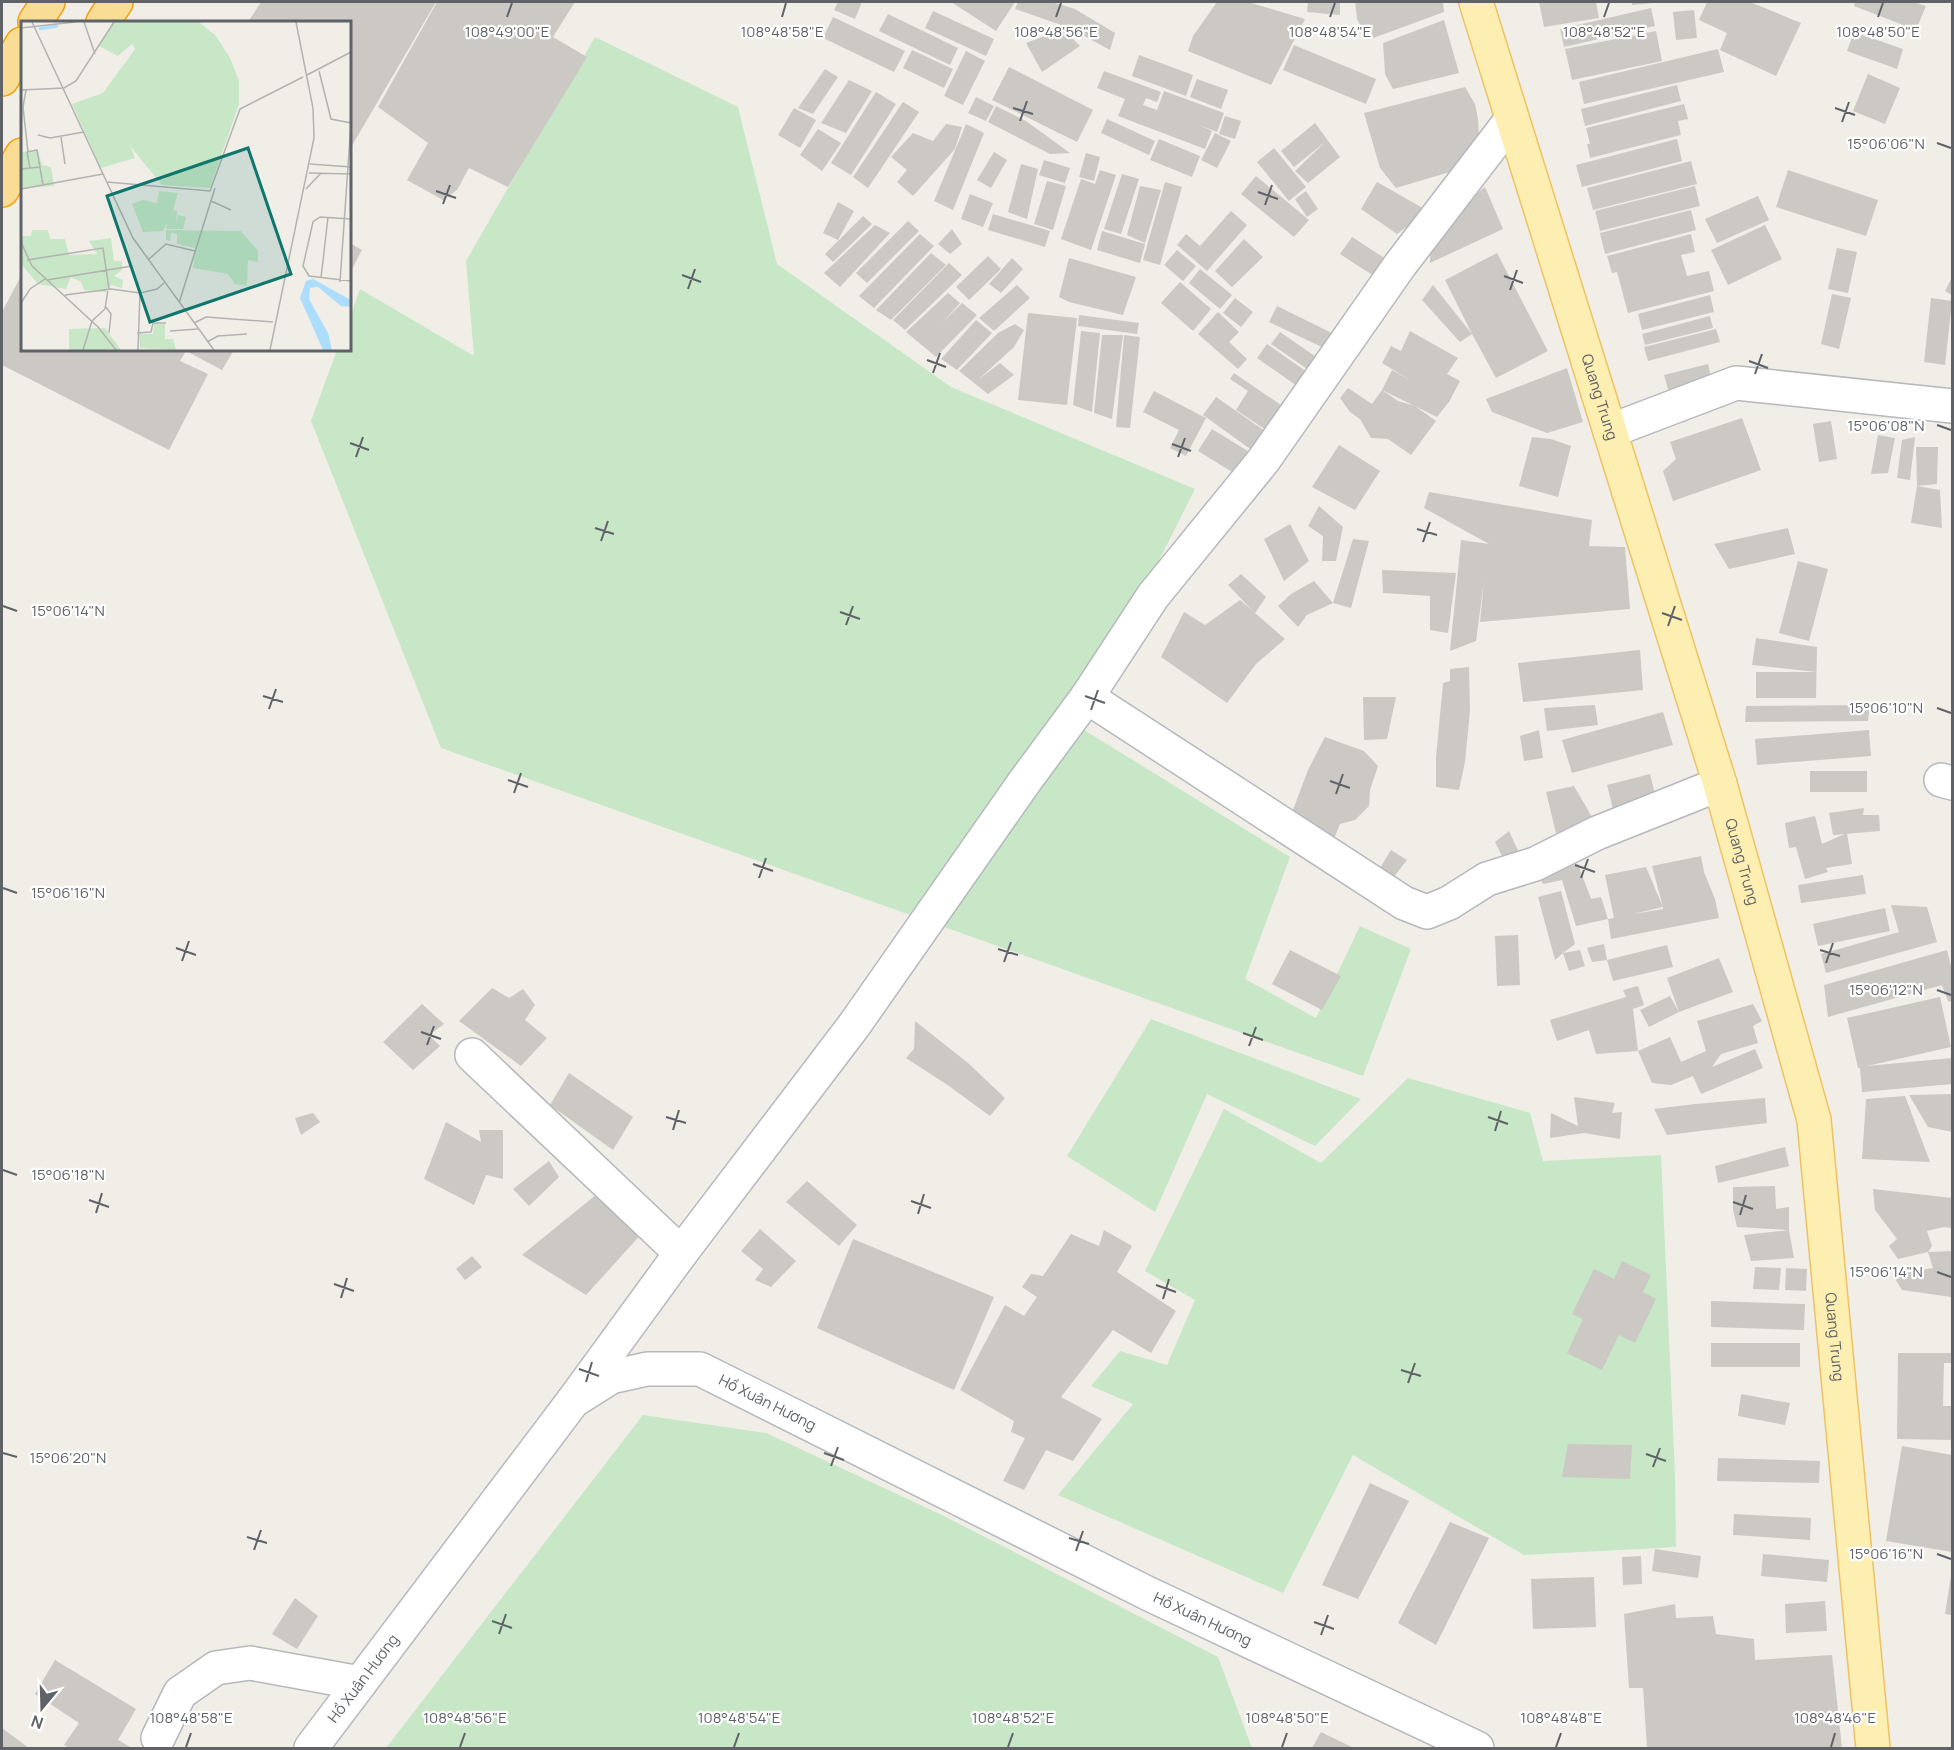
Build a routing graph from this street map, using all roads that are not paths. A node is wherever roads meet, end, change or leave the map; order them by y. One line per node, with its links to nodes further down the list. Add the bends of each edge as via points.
1 (48, 2): 4 (highway)
2 (116, 2): 5 (highway)
3 (1476, 2): 8 (main road, Quang Trung)
4 (36, 21)
5 (104, 21)
6 (21, 46): 7 (highway)
7 (2, 79)
8 (1512, 119): 12 (main road, Quang Trung); 13 (street, via 1400,265 1263,461 1153,596)
9 (21, 157): 10 (highway)
10 (2, 190)
11 (1953, 406): 12 (street, via 1736,383)
12 (1610, 431): 14 (main road, Quang Trung)
13 (1087, 697): 14 (street, via 1404,903 1427,912 1487,879 1535,864 1597,833); 16 (street, via 855,1024)
14 (1720, 784): 22 (main road, Quang Trung, via 1814,1120)
15 (472, 1055): 16 (street)
16 (681, 1253): 17 (street)
17 (573, 1401): 18 (street, Hồ Xuân Hương); 21 (street, Hồ Xuân Hương, via 610,1377 647,1369 700,1369 1149,1594)
18 (360, 1683): 19 (street, via 250,1663 216,1668 180,1693); 20 (street, Hồ Xuân Hương)
19 (158, 1738)
20 (311, 1749)
21 (1477, 1749)
22 (1873, 1749)

